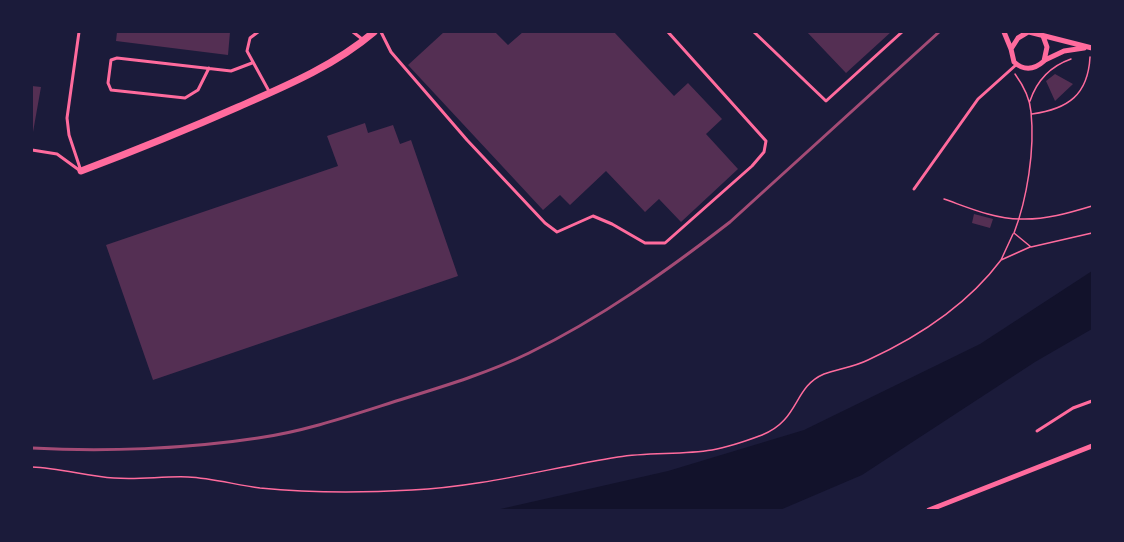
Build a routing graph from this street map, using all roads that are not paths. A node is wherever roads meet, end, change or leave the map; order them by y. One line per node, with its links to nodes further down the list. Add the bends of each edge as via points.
1 (79, 32): 21 (lane, via 67,118)
2 (258, 32): 16 (lane, via 247,42)
3 (353, 32): 12 (lane)
4 (374, 32): 12 (street)
5 (381, 32): 6 (lane, via 391,52 467,140 557,232 593,216 645,243 665,243 752,166 764,152 766,141)
6 (668, 32)
7 (754, 32): 8 (lane, via 826,101)
8 (902, 32)
9 (1004, 32): 14 (street)
10 (1028, 32): 11 (street); 14 (street)
11 (1043, 36): 13 (street); 15 (street, via 1047,47)
12 (363, 41): 19 (street, via 304,78)
13 (1092, 48): 15 (street, via 1064,51)
14 (1011, 49): 17 (street)
15 (1044, 61): 17 (street, via 1032,69)
16 (252, 63): 18 (lane, via 231,71); 19 (lane)
17 (1017, 64): 22 (lane, via 978,99)
18 (209, 68): 18 (lane, via 117,57 111,60 108,83 111,90 185,98 198,90)
19 (270, 93): 21 (street)
20 (32, 150): 21 (lane, via 57,154)
21 (81, 171)
22 (914, 189)
23 (1092, 401): 24 (lane)
24 (1037, 431)
25 (1092, 446): 26 (street)
26 (929, 510)

